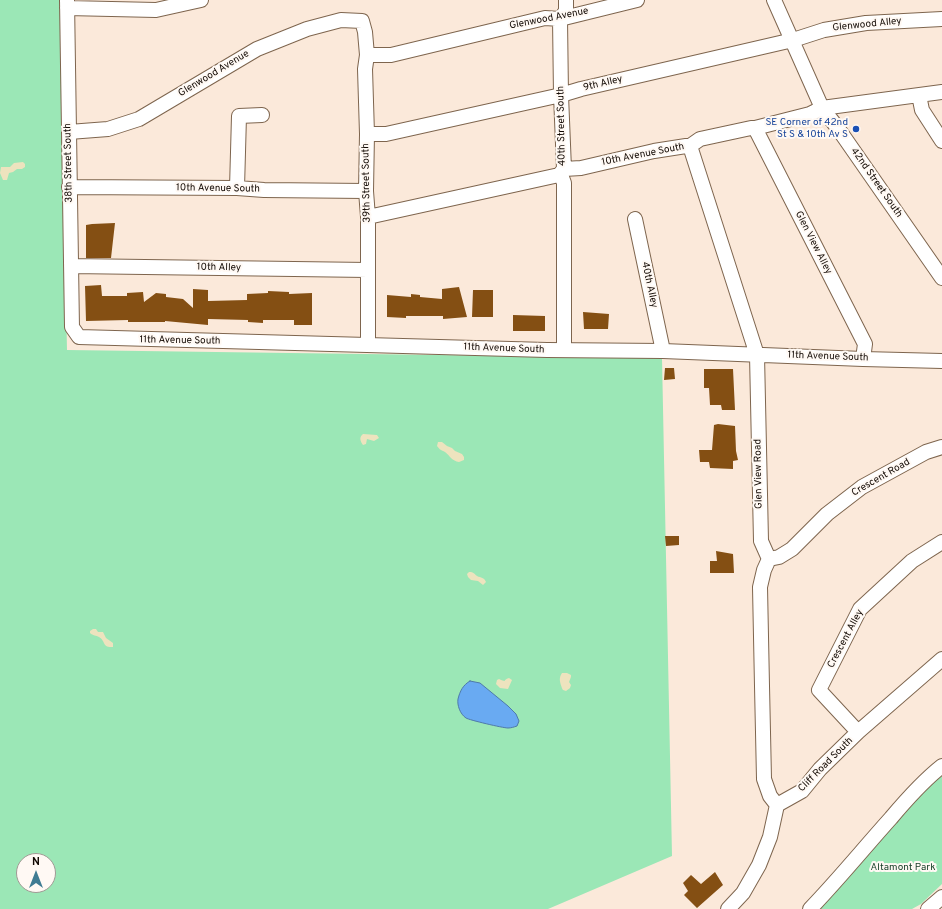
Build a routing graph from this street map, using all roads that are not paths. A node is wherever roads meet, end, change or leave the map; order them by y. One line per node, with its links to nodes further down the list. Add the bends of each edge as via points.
1 (202, 0): 6 (street, via 156,10)
2 (566, 0): 7 (street, 40th Street South, via 566,11)
3 (637, 0): 7 (street, Glenwood Avenue)
4 (774, 0): 10 (street, 42nd Street South)
5 (67, 4): 6 (street); 18 (street, 38th Street South)
6 (95, 4)
7 (560, 19): 11 (street, Glenwood Avenue, via 545,18 391,55); 13 (street, 40th Street South)
8 (942, 19): 10 (street, Glenwood Alley, via 866,23 824,30)
9 (362, 21): 11 (street, 39th Street South, via 366,32); 18 (street, Glenwood Avenue, via 341,20 307,29 257,49 139,119 108,129)
10 (793, 40): 13 (street, 9th Alley); 15 (street, 42nd Street South)
11 (367, 55): 19 (street, 39th Street South)
12 (942, 92): 14 (street, 10th Avenue South)
13 (561, 95): 19 (street, 9th Alley, via 386,134); 22 (street, 40th Street South)
14 (919, 95): 15 (street, 10th Avenue South); 20 (street, via 922,110)
15 (822, 108): 17 (street, 10th Avenue South, via 810,114); 30 (street, 42nd Street South)
16 (262, 115): 24 (street, via 239,116)
17 (755, 128): 21 (street, 10th Avenue South, via 700,140); 36 (street, Glen View Alley, via 865,344)
18 (69, 132): 23 (street, 38th Street South)
19 (367, 134): 25 (street, 39th Street South)
20 (942, 141)
21 (690, 146): 22 (street, 10th Avenue South, via 654,151 581,168); 35 (street, Glen View Road)
22 (564, 169): 26 (street, 10th Avenue South, via 559,174); 33 (street, 40th Street South, via 561,176 564,183)
23 (69, 187): 24 (street, 10th Avenue South); 28 (street, 38th Street South)
24 (237, 188): 25 (street, 10th Avenue South)
25 (366, 191): 26 (street, 39th Street South)
26 (368, 217): 29 (street, 39th Street South)
27 (635, 219): 34 (street, 40th Alley)
28 (71, 266): 29 (street, 10th Alley); 31 (street, 38th Street South)
29 (368, 270): 32 (street, 39th Street South)
30 (942, 278)
31 (72, 327): 32 (street, 11th Avenue South, via 79,337 106,339)
32 (368, 345): 33 (street, 11th Avenue South)
33 (564, 350): 34 (street, 11th Avenue South)
34 (663, 351): 35 (street, 11th Avenue South)
35 (757, 355): 36 (street, 11th Avenue South); 40 (street, Glen View Road, via 761,541)
36 (863, 359): 37 (street, 11th Avenue South)
37 (942, 361)
38 (942, 447): 40 (street, Crescent Road, via 926,452 862,487 827,514 792,549 779,557)
39 (942, 542): 42 (street, Crescent Alley, via 912,561 860,609 819,690)
40 (769, 559): 44 (street, via 760,587 764,779 770,796)
41 (942, 659): 42 (street, Cliff Road South)
42 (858, 732): 44 (street, Cliff Road South, via 820,769 802,791)
43 (942, 766): 47 (street, via 902,805)
44 (777, 805): 46 (street, via 770,837 759,865 743,893)
45 (942, 897): 48 (street)
46 (728, 909)
47 (810, 909)
48 (928, 909)

